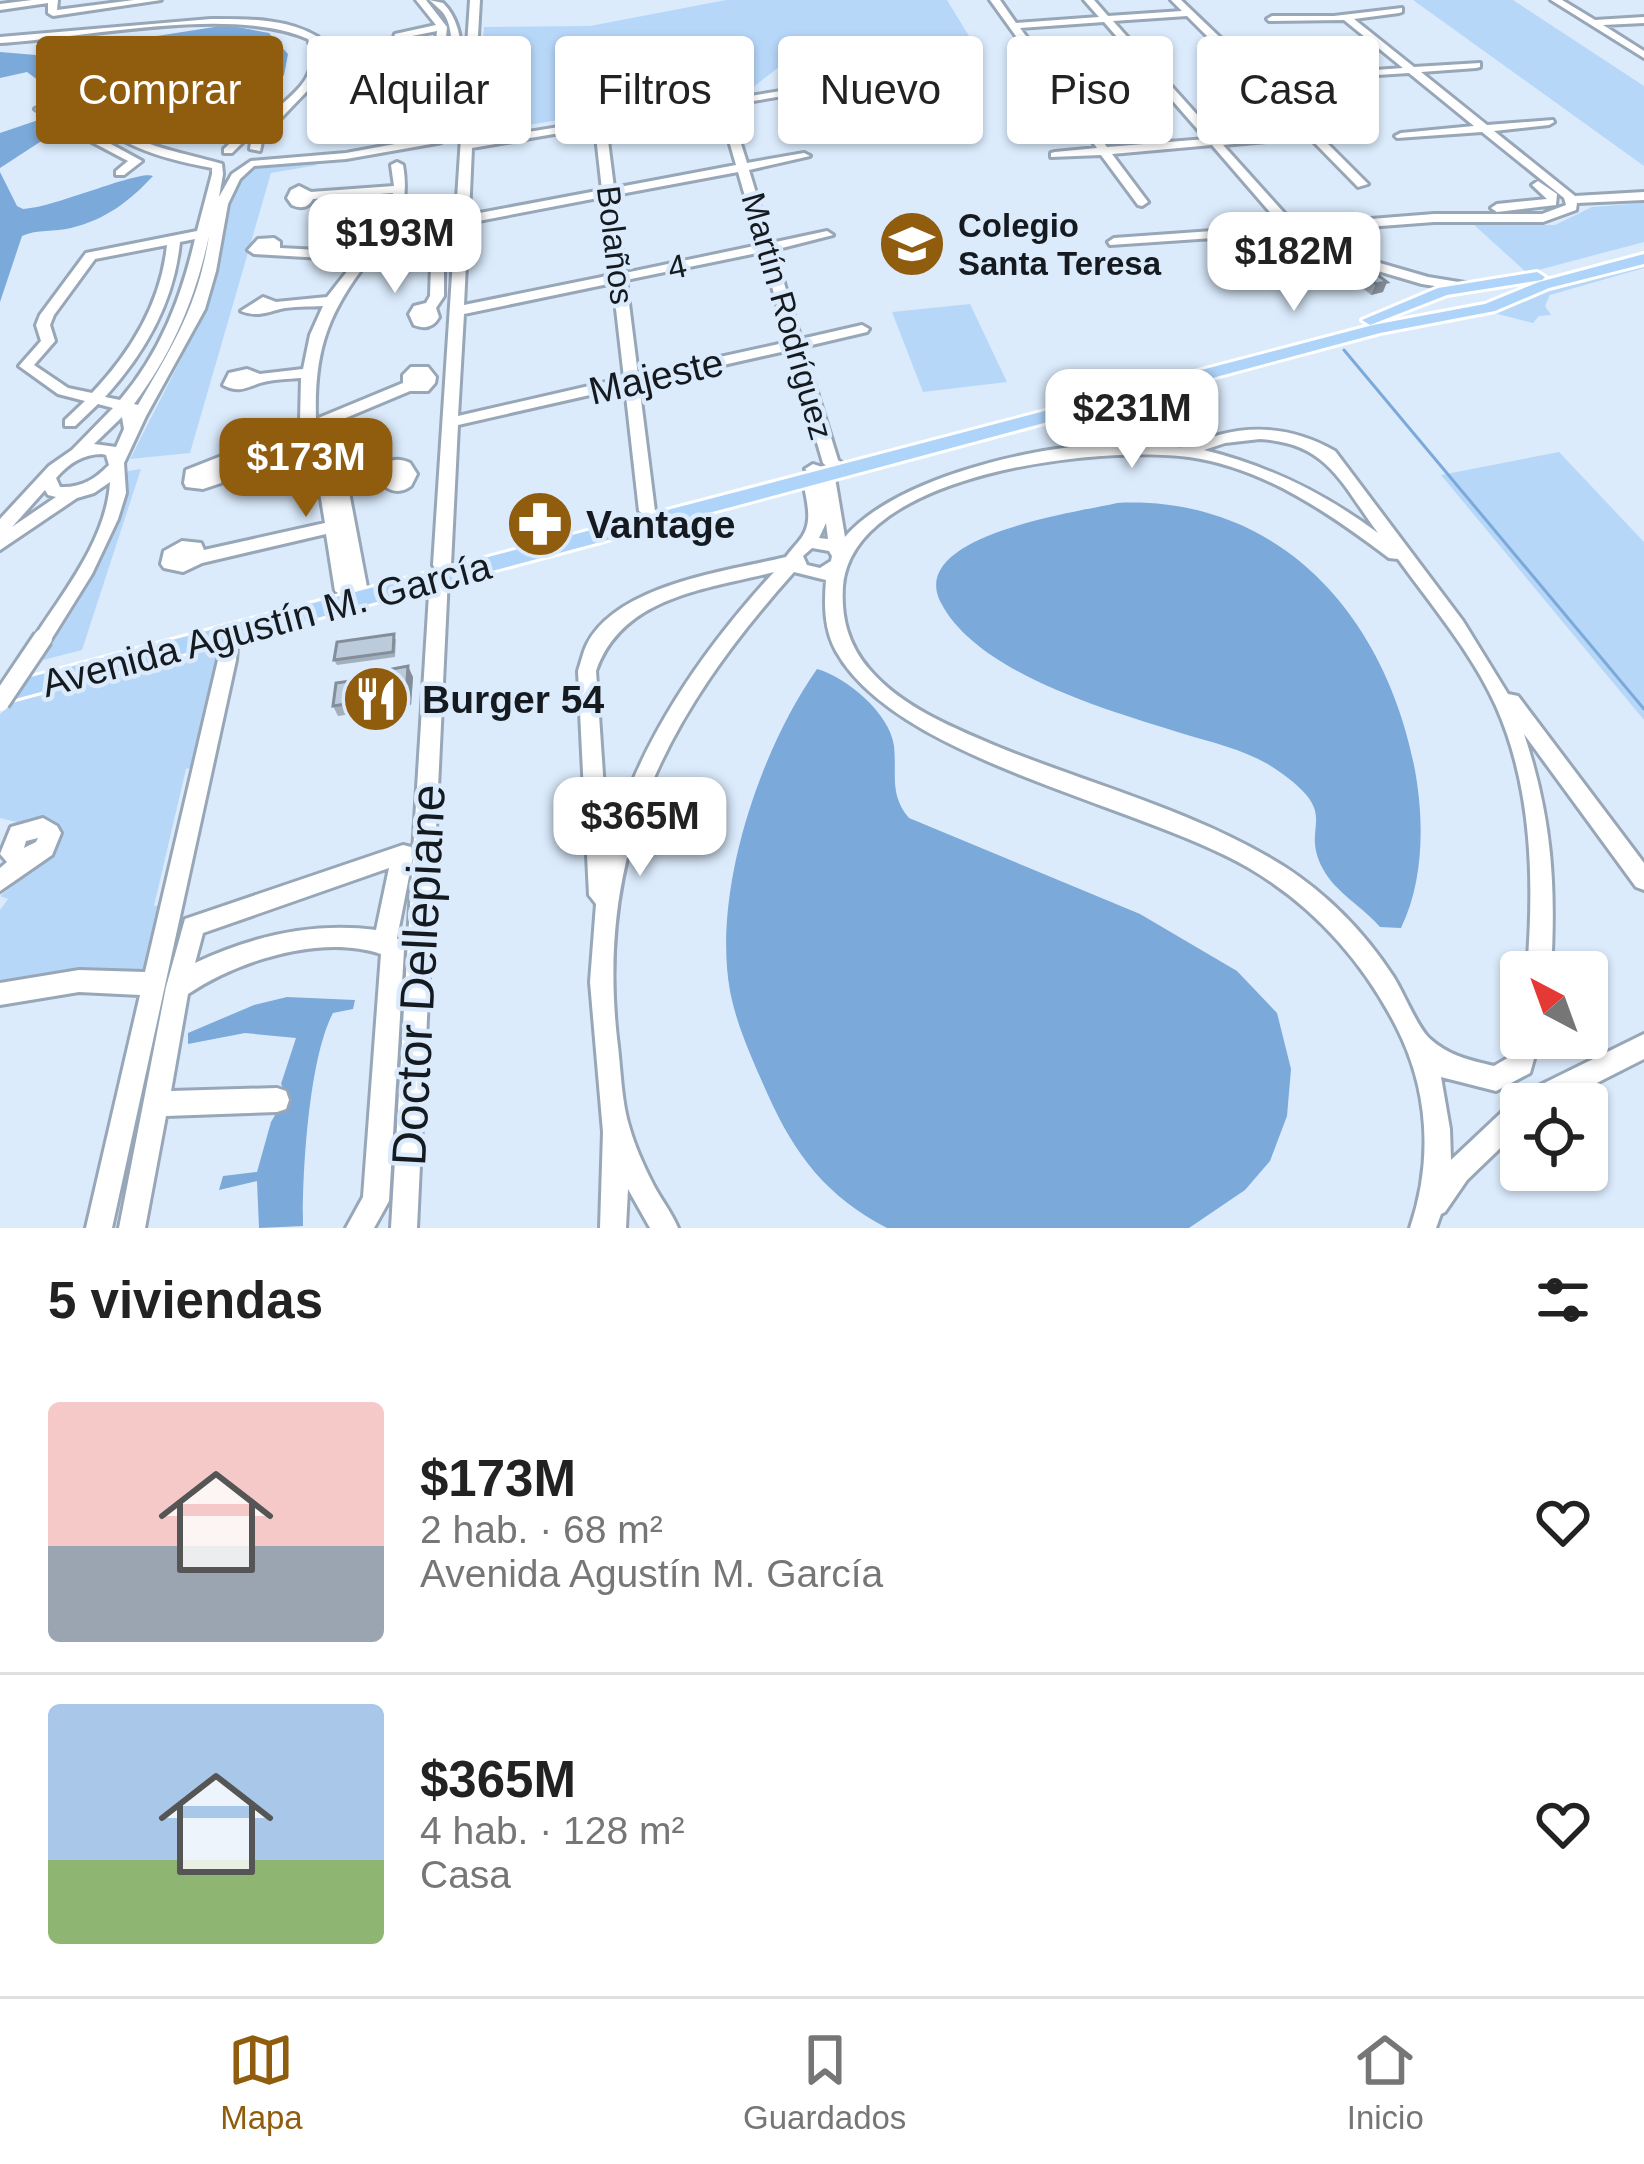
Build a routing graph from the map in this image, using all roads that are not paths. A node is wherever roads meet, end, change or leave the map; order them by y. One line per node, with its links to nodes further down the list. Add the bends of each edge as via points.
1 (53, 0): 2 (street, via 53,14); 9 (street)
2 (156, 0)
3 (421, 0): 18 (street)
4 (475, 0): 23 (street, Doctor Dellepiane)
5 (995, 0): 19 (street)
6 (1086, 0): 15 (street)
7 (1176, 0): 12 (street)
8 (1556, 0): 17 (street)
9 (0, 2)
10 (439, 4): 18 (street)
11 (1399, 10): 13 (street)
12 (1190, 13): 15 (street); 25 (street)
13 (1341, 18): 14 (street); 29 (street)
14 (1272, 19)
15 (1103, 20): 19 (street); 32 (street)
16 (1644, 20): 17 (street)
17 (1592, 23): 27 (street)
18 (448, 26): 20 (street); 21 (street); 22 (street)
19 (1013, 26): 24 (street)
20 (398, 36)
21 (446, 36)
22 (448, 36)
23 (473, 36)
24 (1020, 36)
25 (1213, 36)
26 (0, 42): 50 (street, via 212,15 299,26 316,41 316,68 255,139); 51 (street, via 219,19 285,26 306,47 304,72)
27 (1644, 56)
28 (1476, 65): 29 (street)
29 (1405, 70): 30 (street); 33 (street)
30 (1379, 72)
31 (1549, 122): 33 (street)
32 (1197, 129)
33 (1476, 129): 34 (street); 60 (street)
34 (1401, 136)
35 (102, 144): 49 (street)
36 (139, 144): 45 (street)
37 (394, 144): 50 (street)
38 (467, 144): 62 (street, Doctor Dellepiane)
39 (603, 144): 57 (street, Bolaños)
40 (737, 144): 53 (street, Martín Rodríguez)
41 (1099, 144): 46 (street)
42 (1197, 144): 46 (street)
43 (1210, 144): 63 (street)
44 (1320, 144): 55 (street)
45 (158, 151): 49 (street); 51 (street)
46 (1104, 151): 47 (street); 61 (street)
47 (1055, 154)
48 (803, 156): 53 (street)
49 (125, 157): 54 (street)
50 (255, 157): 51 (street); 51 (street); 94 (street, via 224,192 192,324)
51 (221, 159): 64 (street)
52 (397, 165): 56 (street)
53 (745, 168): 57 (street); 68 (street, Martín Rodríguez)
54 (120, 173)
55 (1362, 184)
56 (400, 188): 58 (street); 71 (street, via 395,218)
57 (609, 192): 62 (street); 74 (street, Bolaños)
58 (310, 196)
59 (1644, 196): 60 (street)
60 (1561, 200): 63 (street, via 1535,219 1458,215)
61 (1142, 202)
62 (462, 220): 81 (street, Doctor Dellepiane)
63 (1282, 227): 67 (street); 73 (street, via 1300,251)
64 (203, 234): 66 (street); 90 (street, via 182,314)
65 (827, 235): 68 (street, 4)
66 (174, 239): 89 (street, via 147,327); 89 (street, via 94,254 47,315 48,341 26,369)
67 (1114, 242)
68 (768, 248): 74 (street, 4); 84 (street, Martín Rodríguez)
69 (274, 250): 71 (street)
70 (1644, 250): 75 (main road, Avenida Agustín M. García)
71 (367, 257): 77 (street); 79 (street, via 437,262)
72 (1644, 259): 80 (main road, Avenida Agustín M. García)
73 (1399, 274): 75 (street); 76 (street)
74 (620, 278): 81 (street, 4); 87 (street, Bolaños)
75 (1466, 287): 76 (main road, Avenida Agustín M. García); 80 (main road, via 1489,296)
76 (1426, 296): 82 (main road, via 1431,307); 101 (main road, Avenida Agustín M. García, via 1333,331)
77 (330, 301): 78 (street); 85 (street)
78 (272, 306)
79 (430, 308)
80 (1489, 308): 82 (main road, Avenida Agustín M. García)
81 (457, 311): 91 (street, Doctor Dellepiane)
82 (1456, 314): 101 (main road, Avenida Agustín M. García)
83 (862, 329): 84 (street, Majeste)
84 (794, 345): 87 (street, Majeste); 101 (street, Martín Rodríguez)
85 (307, 373): 86 (street); 93 (street)
86 (255, 379)
87 (633, 381): 91 (street, Majeste); 104 (street, Bolaños)
88 (410, 385): 93 (street)
89 (97, 400): 90 (street); 92 (street)
90 (127, 405): 94 (street); 96 (street)
91 (451, 422): 115 (street, Doctor Dellepiane)
92 (70, 423)
93 (310, 428): 98 (street); 102 (street)
94 (132, 429): 97 (street)
95 (1189, 451): 105 (street, via 1253,433 1297,439 1329,455); 107 (street, via 1261,471); 113 (street, via 1107,445 952,480 868,519)
96 (72, 456): 97 (street, via 98,448); 99 (street)
97 (118, 464): 103 (street); 106 (street)
98 (213, 467)
99 (48, 477): 103 (street, via 54,491); 109 (street)
100 (384, 477): 102 (street)
101 (825, 479): 104 (main road, Avenida Agustín M. García); 111 (street, via 818,522); 113 (street); 115 (main road, Avenida Agustín M. García)
102 (334, 491): 108 (street)
103 (74, 494): 106 (street, via 103,505); 110 (street)
104 (646, 512): 115 (main road, Avenida Agustín M. García)
105 (1378, 517): 107 (street); 114 (street)
106 (107, 520): 121 (street, bridge, via 88,567)
107 (1358, 524): 114 (street)
108 (340, 525): 112 (street); 117 (street)
109 (0, 530)
110 (0, 544)
111 (801, 552): 113 (street, via 822,542); 113 (street, via 801,570 815,575); 116 (street)
112 (196, 558)
113 (838, 558): 134 (street, via 831,596 841,639 881,692 926,724 1232,849 1289,882 1351,937)
114 (1413, 570): 119 (street)
115 (441, 571): 117 (main road, Avenida Agustín M. García); 118 (main road, Avenida Agustín M. García); 150 (street, Doctor Dellepiane)
116 (763, 579): 124 (street, via 632,607 596,638 587,671); 125 (street, via 682,698)
117 (351, 589): 120 (main road, Avenida Agustín M. García)
118 (229, 632): 121 (main road, Avenida Agustín M. García); 132 (street)
119 (1487, 670): 122 (street); 123 (street)
120 (0, 679)
121 (0, 698)
122 (1521, 753): 123 (street, via 1537,747); 131 (street, via 1540,838)
123 (1550, 754): 128 (street)
124 (596, 816): 125 (street); 130 (street)
125 (626, 818): 130 (street)
126 (21, 853): 127 (street)
127 (1, 879)
128 (1644, 880)
129 (385, 942): 132 (street, via 349,935 303,940); 132 (street, via 400,853 193,926); 149 (street, via 393,950 376,1201)
130 (603, 942): 142 (street)
131 (1540, 951)
132 (165, 986): 133 (street, via 79,981); 141 (street); 147 (street)
133 (0, 994)
134 (1417, 1042): 137 (street, via 1467,1075); 145 (street, via 1437,1125)
135 (1644, 1046): 139 (street)
136 (1522, 1059): 137 (street)
137 (1512, 1074): 138 (street)
138 (1518, 1083)
139 (1570, 1083)
140 (278, 1100): 141 (street)
141 (154, 1104): 148 (street)
142 (615, 1120): 144 (street); 146 (street)
143 (1500, 1130): 145 (street, via 1458,1171)
144 (648, 1200): 146 (street, via 632,1197); 151 (street)
145 (1427, 1220)
146 (614, 1222)
147 (100, 1228)
148 (132, 1228)
149 (359, 1228)
150 (404, 1228)
151 (665, 1228)

